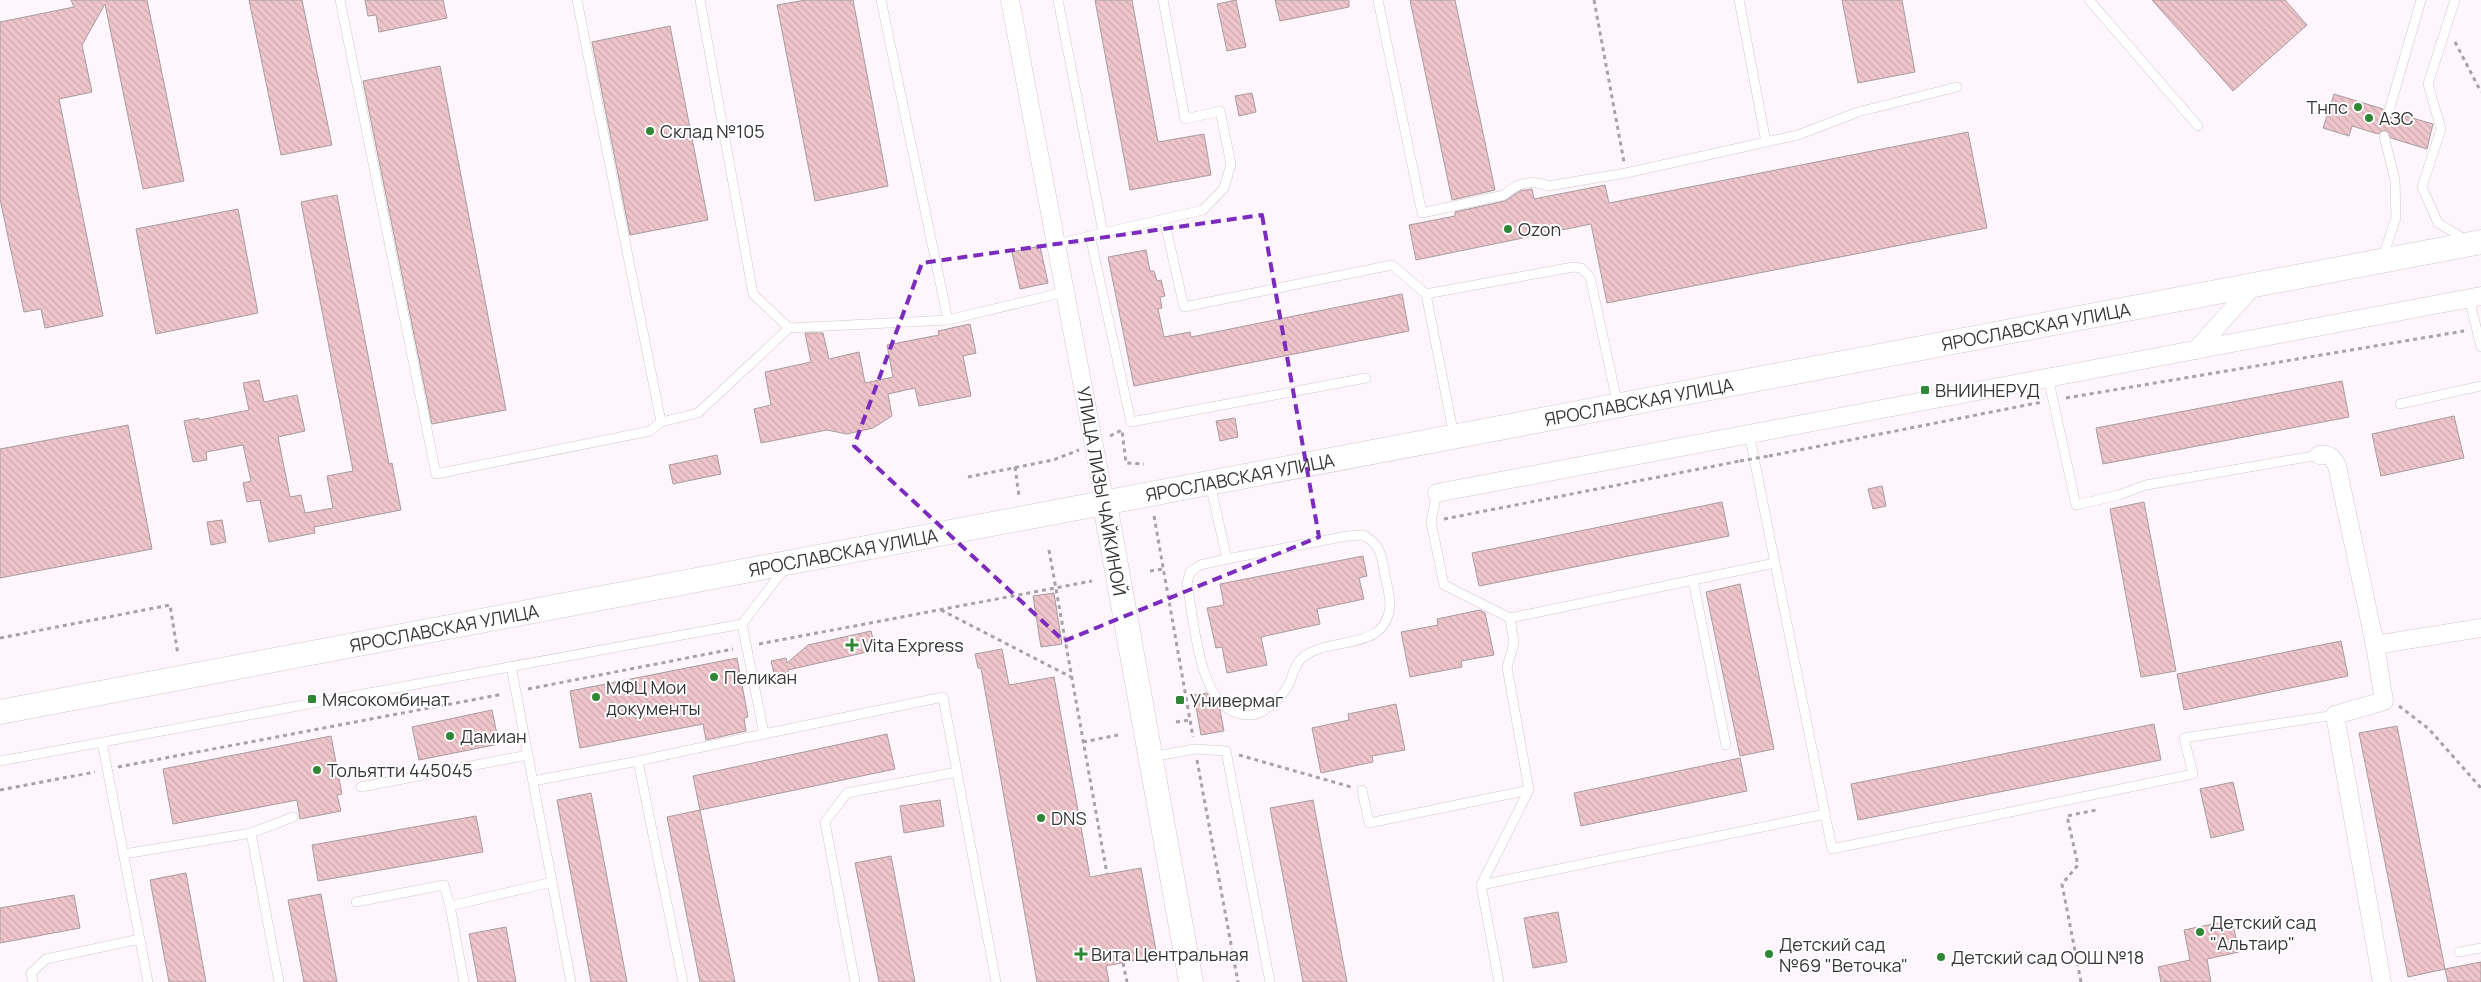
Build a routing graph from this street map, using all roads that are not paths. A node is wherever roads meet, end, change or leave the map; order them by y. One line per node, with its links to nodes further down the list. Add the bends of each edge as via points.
1 (340, 0): 37 (lane, via 436,474 650,431)
2 (576, 0): 37 (lane)
3 (700, 0): 29 (lane, via 753,294)
4 (881, 0): 28 (lane)
5 (1010, 0): 22 (street, УЛИЦА ЛИЗЫ ЧАЙКИНОЙ)
6 (1058, 0): 19 (lane)
7 (1163, 0): 18 (lane, via 1185,119 1220,111 1231,164 1224,188 1203,210)
8 (1378, 0): 17 (lane, via 1422,213 1504,195 1514,186 1537,181 1548,186)
9 (1739, 0): 17 (lane)
10 (2089, 0): 15 (lane)
11 (2422, 0): 14 (lane)
12 (2455, 0): 21 (lane, via 2428,84 2441,129 2422,188 2438,223)
13 (1957, 87): 17 (lane, via 1858,112 1798,135)
14 (2389, 111)
15 (2198, 126)
16 (2384, 136): 23 (lane, via 2394,180 2396,218)
17 (1766, 142)
18 (1164, 219): 19 (lane); 26 (lane, via 1184,307 1392,265)
19 (1103, 232): 20 (lane)
20 (1090, 236): 22 (lane); 33 (lane, via 1131,422)
21 (2477, 243): 23 (main road, ЯРОСЛАВСКАЯ УЛИЦА)
22 (1056, 244): 25 (street, УЛИЦА ЛИЗЫ ЧАЙКИНОЙ)
23 (2381, 261): 24 (main road, ЯРОСЛАВСКАЯ УЛИЦА)
24 (2254, 285): 31 (street); 36 (main road, ЯРОСЛАВСКАЯ УЛИЦА)
25 (1064, 292): 28 (lane); 43 (street, УЛИЦА ЛИЗЫ ЧАЙКИНОЙ)
26 (1426, 294): 36 (lane, via 1581,268 1590,277); 39 (lane)
27 (2475, 297): 30 (lane); 31 (street)
28 (948, 320): 29 (lane)
29 (789, 328): 37 (lane, via 698,413)
30 (2481, 347)
31 (2196, 350): 32 (street)
32 (2048, 377): 38 (street); 40 (lane, via 2076,505 2146,485)
33 (1366, 378)
34 (2481, 386): 35 (lane)
35 (2400, 404)
36 (1618, 406): 39 (main road, ЯРОСЛАВСКАЯ УЛИЦА)
37 (661, 422)
38 (1749, 433): 42 (street); 45 (lane)
39 (1454, 438): 41 (main road, ЯРОСЛАВСКАЯ УЛИЦА)
40 (2319, 455): 51 (street, via 2334,459 2337,466)
41 (1210, 484): 43 (main road, ЯРОСЛАВСКАЯ УЛИЦА); 44 (lane)
42 (1438, 493): 48 (lane, via 1431,522 1444,585)
43 (1105, 504): 46 (main road, ЯРОСЛАВСКАЯ УЛИЦА); 59 (main road, УЛИЦА ЛИЗЫ ЧАЙКИНОЙ)
44 (1227, 559): 44 (lane, via 1200,565 1190,572 1187,584 1203,670 1215,696 1231,711 1246,716 1261,712 1280,697 1301,658 1320,647 1365,639 1380,631 1388,618 1390,604 1381,552 1374,541 1363,535)
45 (1775, 562): 47 (lane); 67 (lane)
46 (789, 564): 49 (lane); 53 (main road, ЯРОСЛАВСКАЯ УЛИЦА)
47 (1693, 580): 48 (lane); 57 (lane)
48 (1510, 618): 66 (lane, via 1514,643 1507,667)
49 (742, 624): 52 (lane); 55 (lane)
50 (2481, 628): 51 (street)
51 (2375, 645): 54 (street, via 2384,702)
52 (511, 666): 56 (lane); 58 (lane)
53 (0, 712)
54 (2335, 714): 67 (lane, via 2184,738 2192,774 1832,850); 89 (street)
55 (764, 734): 61 (lane); 62 (lane, via 943,697)
56 (102, 742): 60 (lane); 70 (lane)
57 (1726, 745)
58 (528, 755): 63 (lane); 64 (lane)
59 (1150, 757): 86 (main road, УЛИЦА ЛИЗЫ ЧАЙКИНОЙ); 87 (lane, via 1195,749 1226,751)
60 (0, 761)
61 (638, 761): 63 (lane); 83 (lane)
62 (957, 772): 84 (lane, via 847,793 825,822); 85 (lane)
63 (533, 781): 71 (lane)
64 (361, 787)
65 (1362, 790): 66 (lane, via 1369,823)
66 (1529, 790): 72 (lane)
67 (1826, 814): 72 (lane)
68 (293, 817): 69 (lane)
69 (251, 833): 70 (lane); 80 (lane)
70 (124, 854): 75 (lane)
71 (552, 882): 74 (lane); 82 (lane)
72 (1481, 885): 88 (lane)
73 (356, 902): 74 (lane, via 444,885)
74 (450, 906): 81 (lane)
75 (140, 939): 78 (lane, via 46,959 31,973); 79 (lane)
76 (2481, 948): 77 (lane)
77 (2459, 952)
78 (33, 982)
79 (148, 982)
80 (279, 982)
81 (464, 982)
82 (570, 982)
83 (682, 982)
84 (855, 982)
85 (996, 982)
86 (1191, 982)
87 (1270, 982)
88 (1500, 982)
89 (2382, 982)

